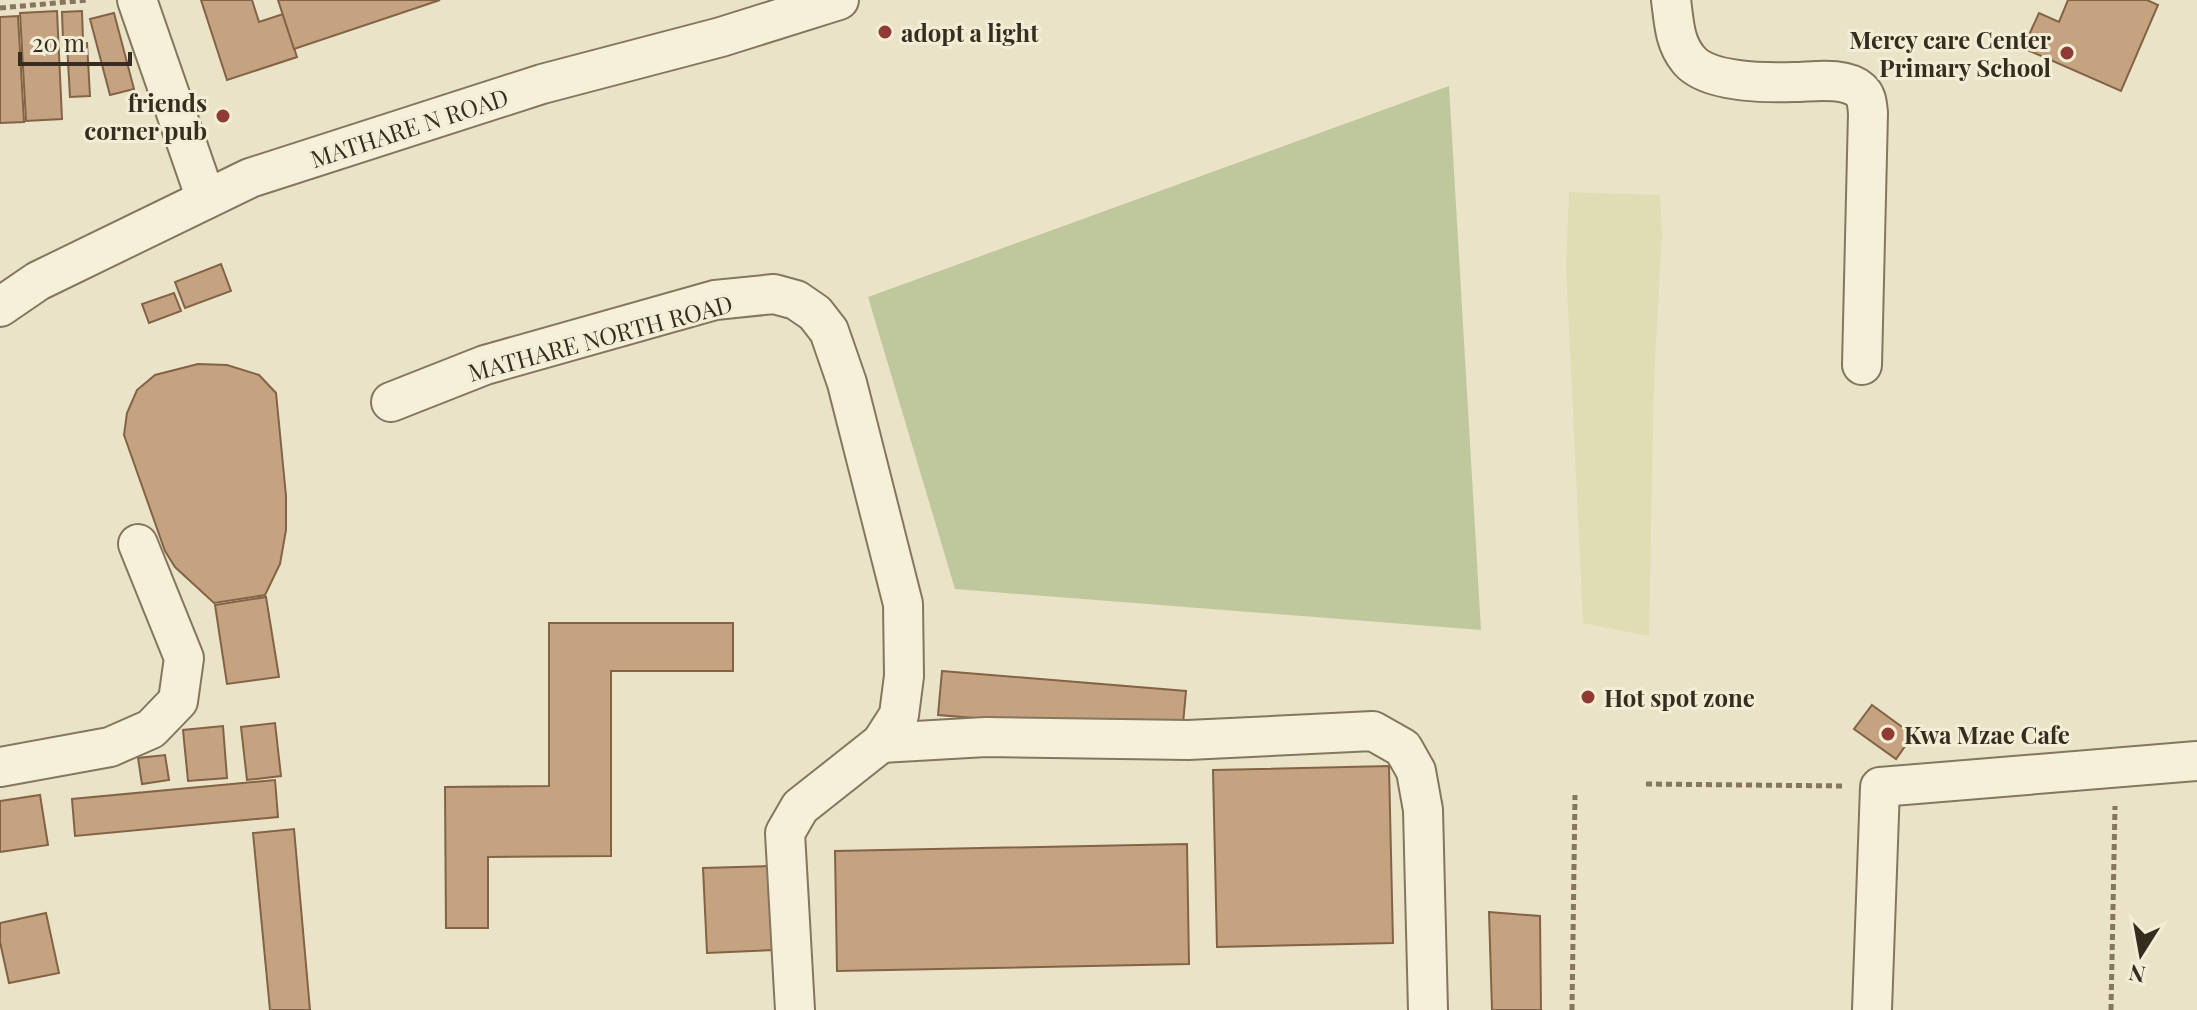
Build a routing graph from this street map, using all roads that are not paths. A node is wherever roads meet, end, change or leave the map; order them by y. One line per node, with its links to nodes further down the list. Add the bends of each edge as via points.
1 (137, 0): 4 (street)
2 (839, 0): 4 (street, MATHARE N ROAD, via 542,84 250,178)
3 (1671, 0): 6 (street, via 1675,35 1688,60 1706,73 1747,81 1822,79 1853,86 1866,99)
4 (206, 199): 5 (street, MATHARE N ROAD, via 38,281)
5 (0, 307)
6 (1862, 365)
7 (391, 402): 9 (street, MATHARE NORTH ROAD, via 485,365 715,300 774,294 815,313 829,331 847,383 903,604 899,715)
8 (138, 544): 11 (street, via 184,658 178,701 151,729 110,747)
9 (881, 743): 12 (street, MATHARE NORTH ROAD, via 800,807 785,833); 13 (street, via 986,737 1188,740 1373,731 1403,748 1416,771 1423,810)
10 (2197, 761): 14 (street, via 1880,787)
11 (0, 767)
12 (795, 1010)
13 (1428, 1010)
14 (1872, 1010)

